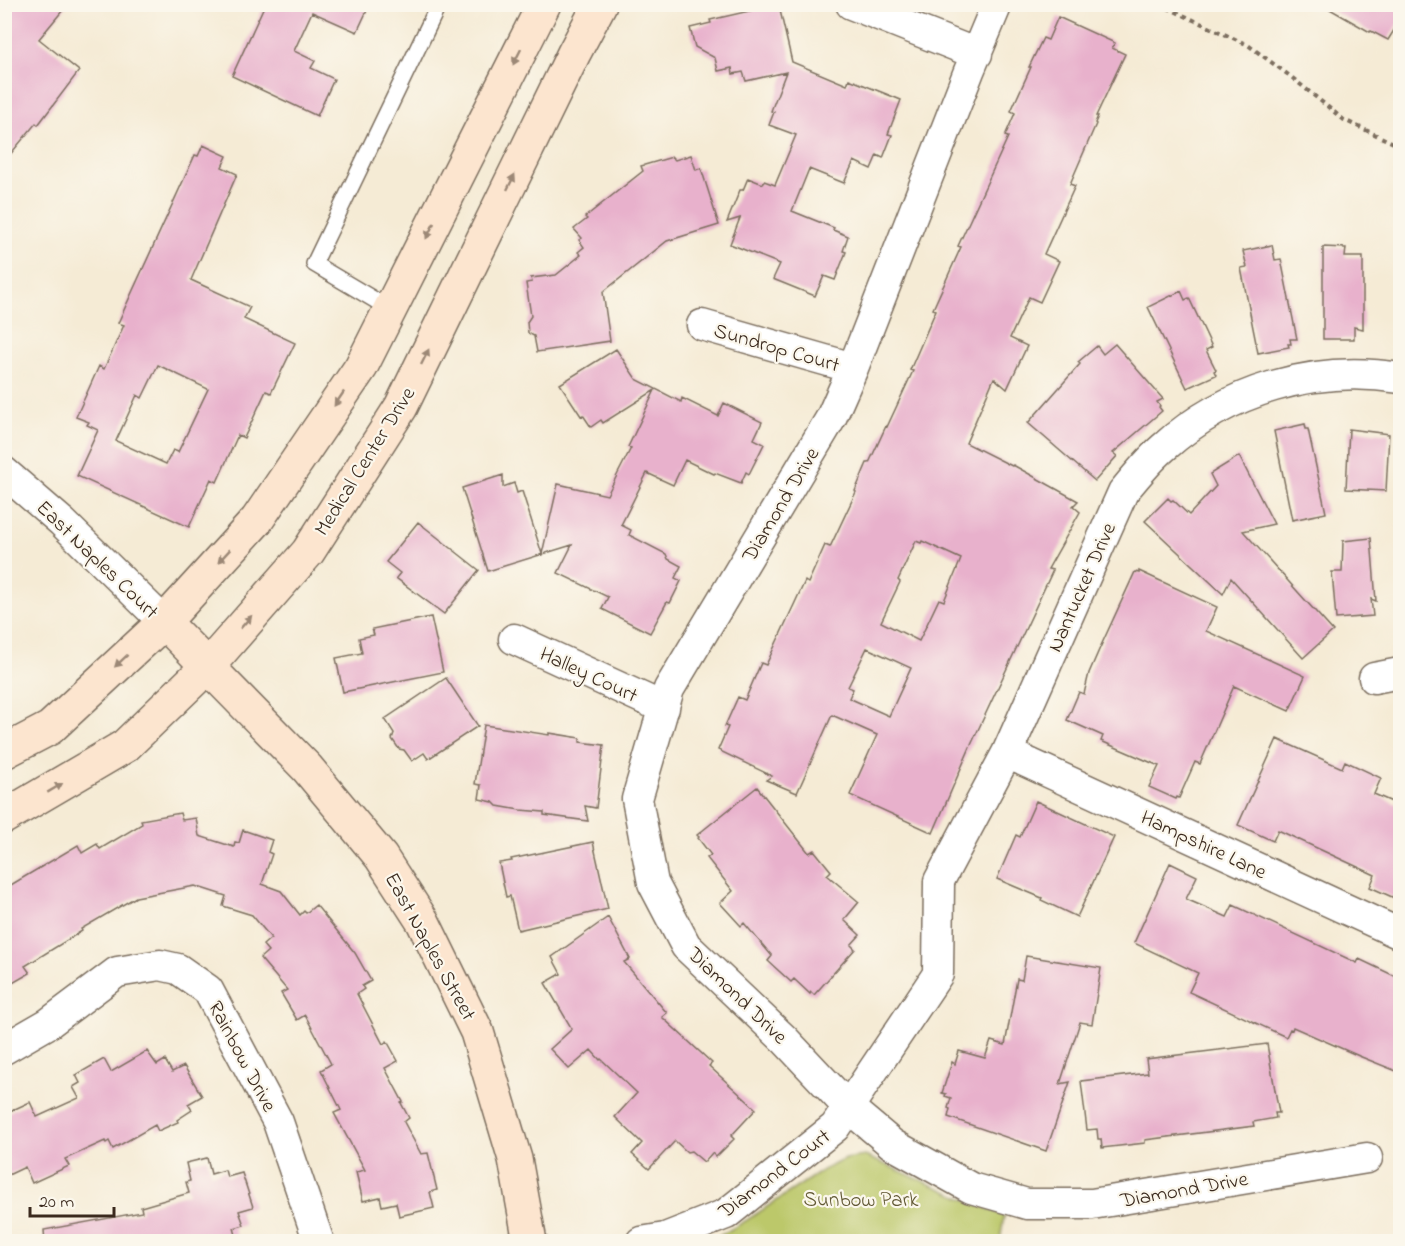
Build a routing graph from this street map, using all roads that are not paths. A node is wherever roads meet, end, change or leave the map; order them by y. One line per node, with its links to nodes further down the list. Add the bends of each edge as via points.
1 (439, 4): 7 (lane, via 314,264)
2 (544, 4): 7 (main road, one-way to 7)
3 (600, 4): 14 (main road, Medical Center Drive, one-way to 3, via 308,552 401,407)
4 (850, 4): 6 (street)
5 (997, 4): 6 (street, Diamond Drive)
6 (976, 54): 9 (street, Diamond Drive)
7 (390, 309): 12 (main road, one-way to 12, via 361,367 257,520)
8 (702, 325): 9 (street, Sundrop Court)
9 (853, 369): 15 (street, Diamond Drive, via 831,418 669,689)
10 (1401, 378): 17 (street, Nantucket Drive, via 1333,375 1269,387 1209,413 1162,448 1123,492)
11 (4, 472): 12 (street, East Naples Court, via 62,522)
12 (164, 622): 14 (main road, East Naples Street); 16 (main road, one-way to 16, via 50,728)
13 (514, 639): 15 (street, Halley Court)
14 (208, 666): 18 (main road, Medical Center Drive, one-way to 14, via 125,746); 25 (main road, East Naples Street, via 307,768 381,857 423,922 477,1032 515,1159)
15 (664, 708): 22 (street, Diamond Drive, via 638,799 653,883 686,946)
16 (4, 753)
17 (1006, 753): 19 (street, Hampshire Lane); 20 (street, Nantucket Drive, via 939,881)
18 (4, 818)
19 (1401, 934)
20 (938, 974): 22 (street, Diamond Court)
21 (4, 1049): 24 (street, Rainbow Drive, via 49,1023 117,972 160,965 178,969 208,990 279,1122)
22 (848, 1107): 23 (street, Diamond Drive, via 892,1144 971,1188 1027,1204 1092,1204); 26 (street, Diamond Court, via 835,1127 726,1214 665,1238)
23 (1367, 1158)
24 (319, 1242)
25 (530, 1242)
26 (641, 1242)

